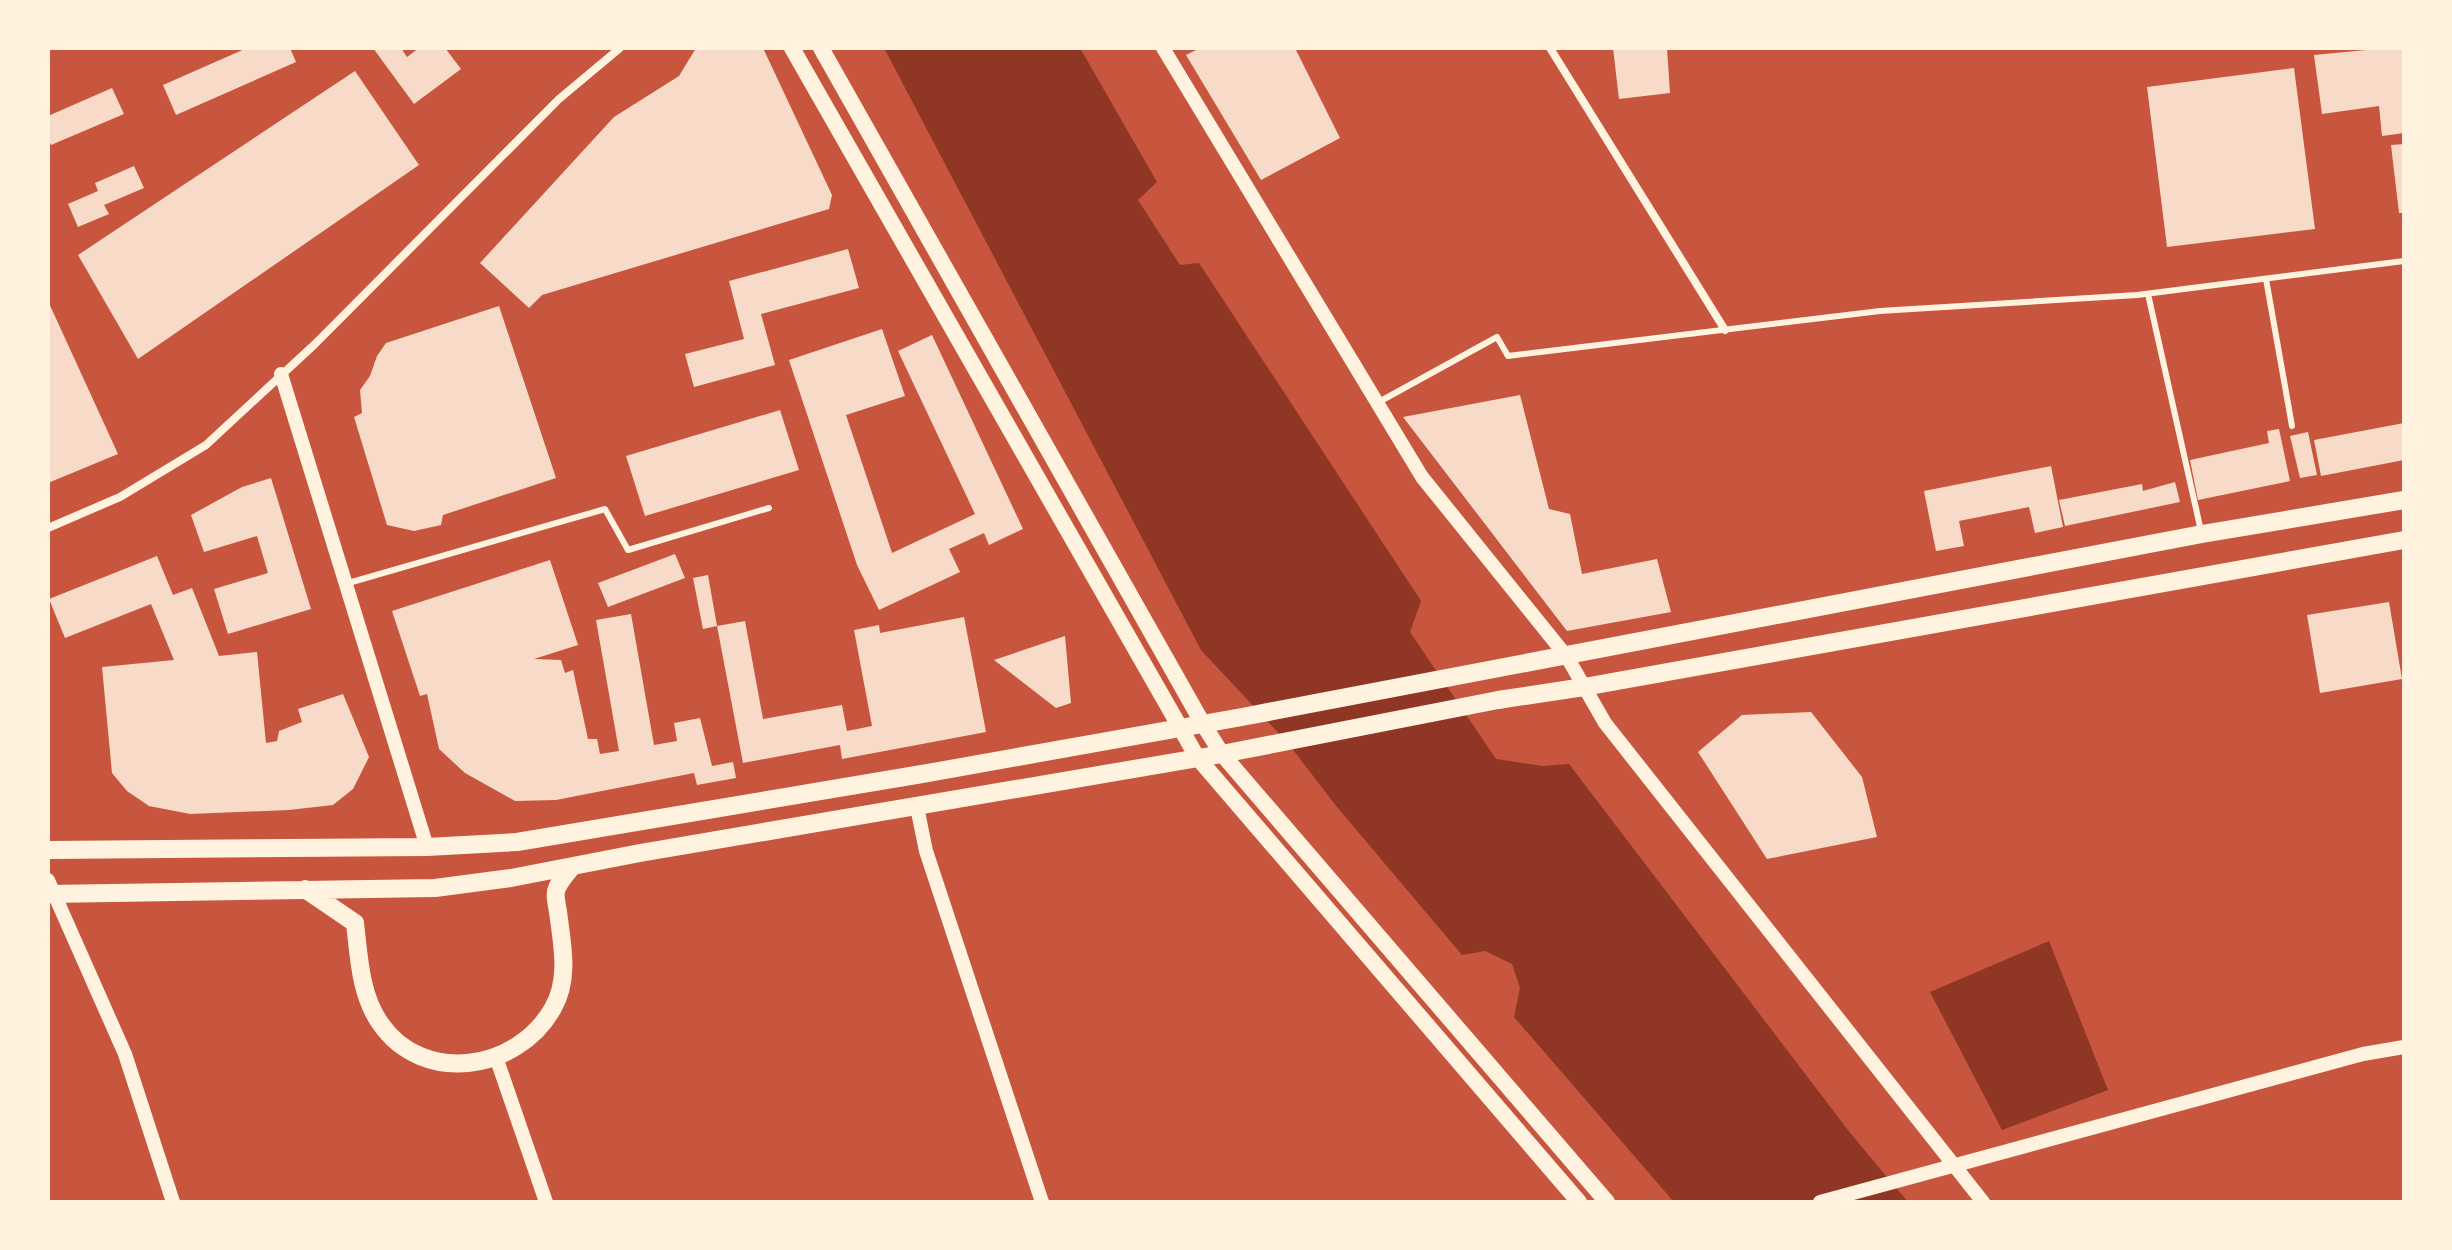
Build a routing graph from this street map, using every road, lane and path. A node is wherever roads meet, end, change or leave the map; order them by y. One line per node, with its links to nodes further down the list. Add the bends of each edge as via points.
1 (620, 48): 10 (street, via 559,99)
2 (792, 48): 22 (main road)
3 (821, 48): 21 (main road)
4 (1163, 48): 11 (street)
5 (1550, 48): 9 (street)
6 (2404, 261): 7 (lane)
7 (2266, 279): 8 (lane); 12 (lane)
8 (2148, 294): 9 (lane, via 1880,311); 16 (lane)
9 (1725, 330): 11 (lane, via 1508,356 1497,337)
10 (281, 374): 15 (street, via 206,445 120,497); 18 (street)
11 (1377, 403): 19 (street, via 1422,477)
12 (2292, 426)
13 (2404, 500): 16 (main road)
14 (769, 508): 18 (lane, via 628,550 605,509)
15 (48, 528)
16 (2202, 534): 19 (main road)
17 (2404, 540): 20 (main road)
18 (345, 584): 26 (street)
19 (1567, 657): 20 (street); 21 (main road)
20 (1584, 687): 23 (main road); 33 (street, via 1605,723)
21 (1203, 724): 22 (main road); 23 (main road)
22 (1178, 726): 24 (main road); 26 (main road, via 517,842)
23 (1222, 754): 24 (main road); 38 (main road)
24 (1197, 757): 25 (main road); 37 (main road)
25 (917, 807): 28 (main road); 36 (street, via 926,851)
26 (427, 847): 27 (main road)
27 (48, 850)
28 (571, 868): 30 (main road, via 435,888); 32 (main road, via 556,890 564,972 555,1006 535,1034)
29 (50, 889): 30 (main road); 34 (street, via 125,1054)
30 (305, 889): 32 (main road, via 355,923 364,993 381,1024 406,1048 438,1061 473,1064)
31 (2404, 1047): 33 (street)
32 (496, 1057): 35 (street)
33 (1953, 1166): 39 (street); 40 (street)
34 (173, 1202)
35 (546, 1202)
36 (1042, 1202)
37 (1579, 1202)
38 (1607, 1202)
39 (1820, 1202)
40 (1983, 1202)

